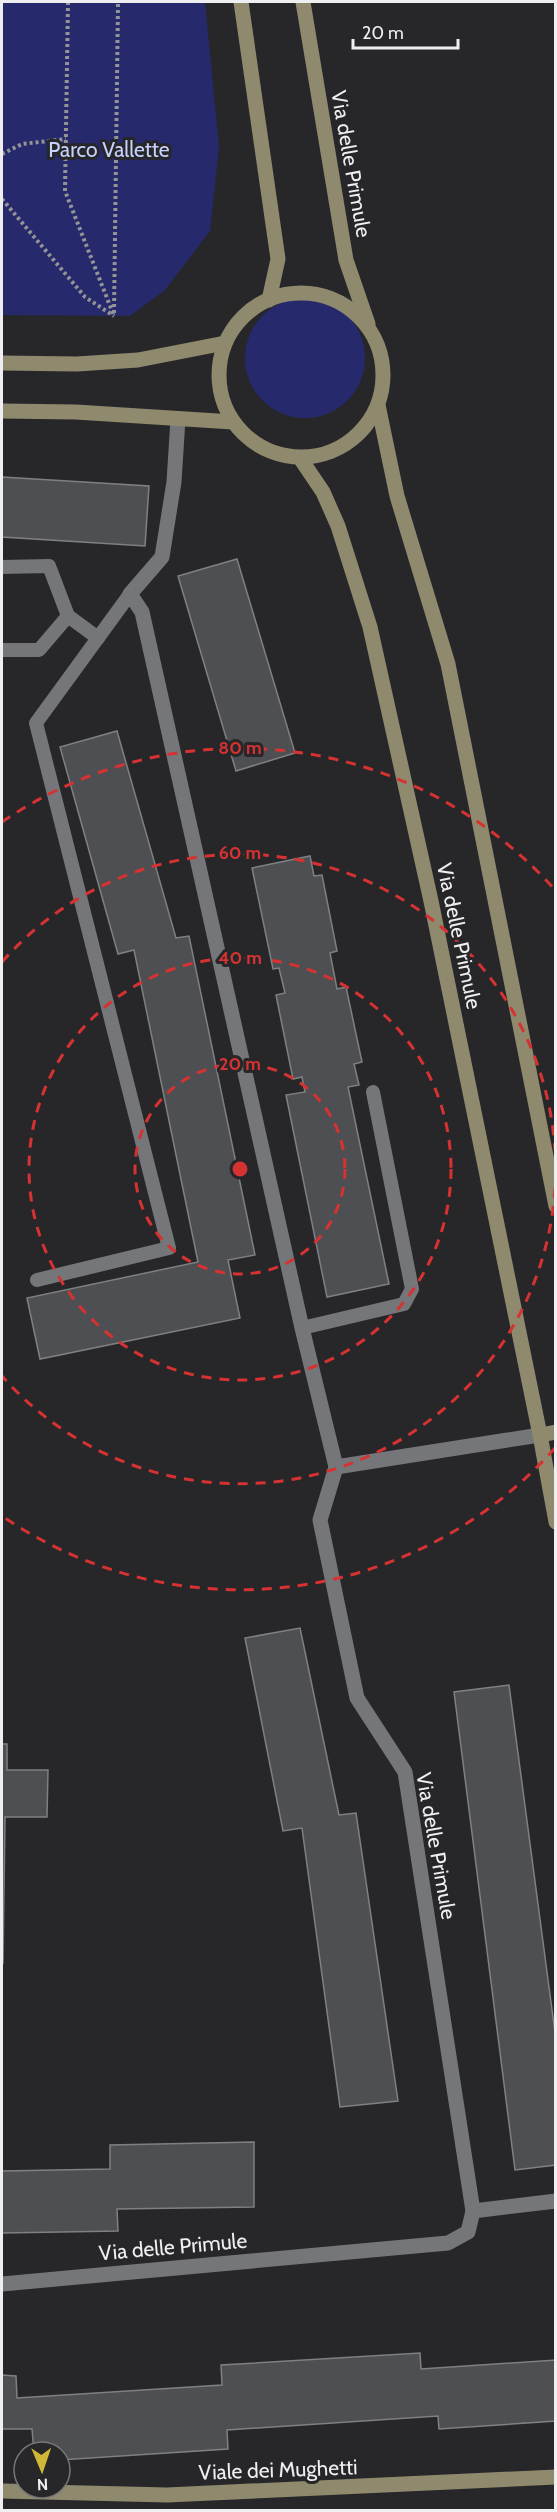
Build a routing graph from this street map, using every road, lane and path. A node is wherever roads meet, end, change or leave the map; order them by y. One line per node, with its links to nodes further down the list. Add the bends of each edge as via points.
1 (68, 2): 5 (path)
2 (117, 2): 9 (path)
3 (241, 2): 8 (main road, via 278,259)
4 (303, 2): 10 (main road, Via delle Primule, via 346,260)
5 (66, 139): 6 (path, via 21,144); 9 (path, via 65,191)
6 (2, 154)
7 (2, 199): 9 (path, via 85,297)
8 (269, 300): 10 (main road, via 304,293 330,298 352,311); 11 (main road, via 254,307 235,325)
9 (114, 316)
10 (370, 330): 13 (main road, via 381,354 384,379)
11 (225, 343): 12 (main road, via 138,360); 16 (main road, via 218,378 223,406)
12 (2, 363)
13 (378, 405): 17 (main road, via 364,429 342,447); 24 (main road, Via delle Primule, via 397,496 448,664)
14 (2, 411): 15 (main road)
15 (178, 418): 16 (main road); 19 (street, via 174,483 162,557)
16 (233, 422): 17 (main road, via 260,448)
17 (300, 458): 27 (main road, Via delle Primule, via 323,492 338,526 370,627)
18 (2, 567): 20 (lane, via 49,566)
19 (130, 594): 21 (lane); 26 (street, via 142,612)
20 (68, 616): 21 (lane); 22 (lane, via 39,650)
21 (98, 639): 25 (lane, via 36,723 169,1248)
22 (2, 650)
23 (373, 1092): 26 (lane, via 412,1289 404,1304)
24 (555, 1206)
25 (37, 1280)
26 (302, 1328): 28 (street)
27 (548, 1433): 28 (street); 29 (main road, Via delle Primule)
28 (336, 1467): 31 (street, Via delle Primule, via 320,1520 357,1698 405,1772)
29 (555, 1522)
30 (555, 2201): 31 (street)
31 (473, 2211): 32 (street, Via delle Primule, via 468,2232 448,2243)
32 (2, 2284)
33 (555, 2477): 34 (main road, Viale dei Mughetti, via 167,2496)
34 (2, 2492)

